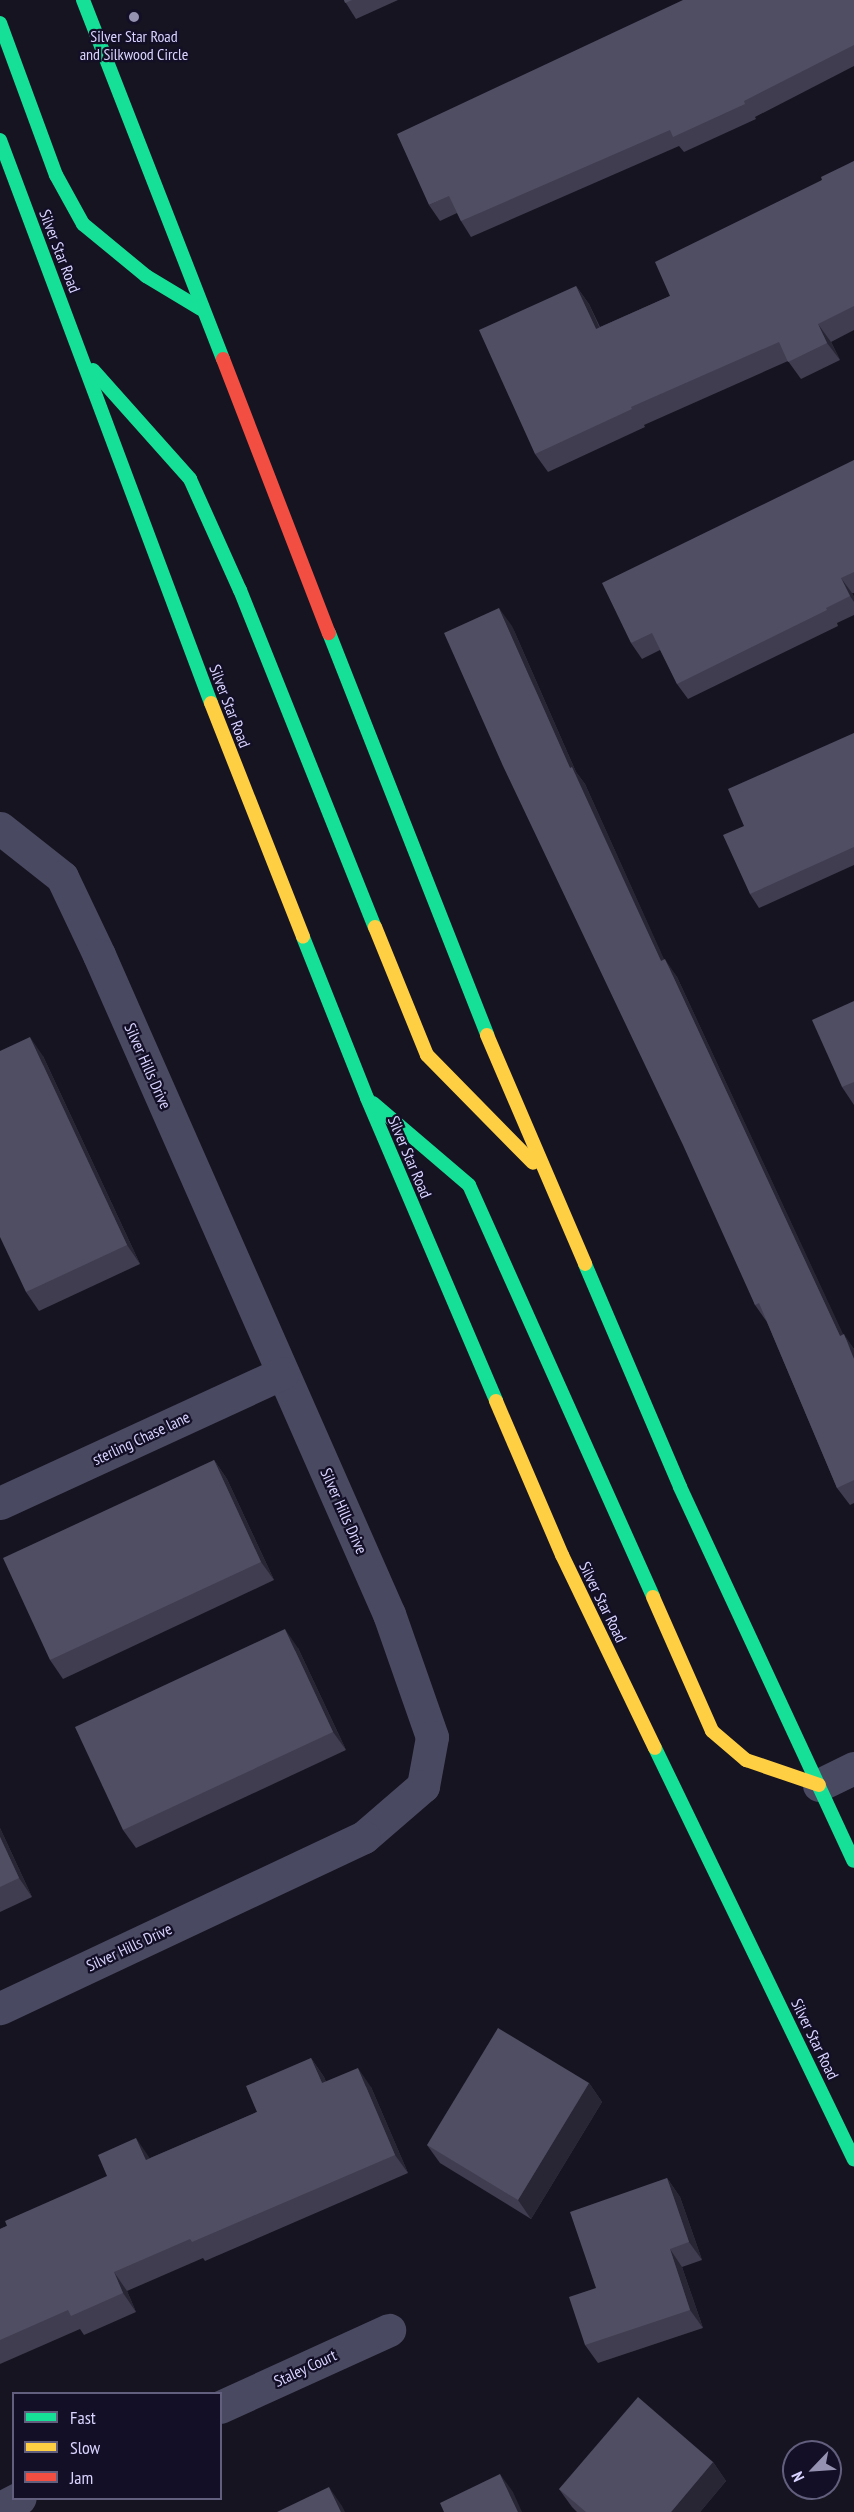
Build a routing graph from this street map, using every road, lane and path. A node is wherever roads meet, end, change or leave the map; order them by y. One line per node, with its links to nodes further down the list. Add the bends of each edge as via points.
1 (83, 0): 4 (main road)
2 (0, 23): 4 (main road, via 56,175 83,224 146,276)
3 (0, 140): 5 (main road, Silver Star Road)
4 (201, 309): 8 (main road, via 471,1000)
5 (82, 358): 7 (main road, Silver Star Road, via 241,784); 8 (main road, via 190,479 240,590 427,1055)
6 (0, 828): 9 (street, Silver Hills Drive, via 62,877)
7 (367, 1098): 12 (main road, via 469,1185 712,1731 746,1760); 15 (main road, Silver Star Road, via 562,1555)
8 (547, 1177): 12 (main road, via 680,1487)
9 (282, 1372): 10 (street, sterling Chase lane); 14 (street, Silver Hills Drive, via 389,1614 432,1737 423,1786 364,1837)
10 (0, 1503)
11 (854, 1768): 12 (street)
12 (819, 1785): 13 (main road)
13 (854, 1861)
14 (0, 2008)
15 (854, 2159)
16 (389, 2330): 17 (street, Staley Court)
17 (222, 2406)
18 (18, 2500): 19 (street)
19 (0, 2508)

